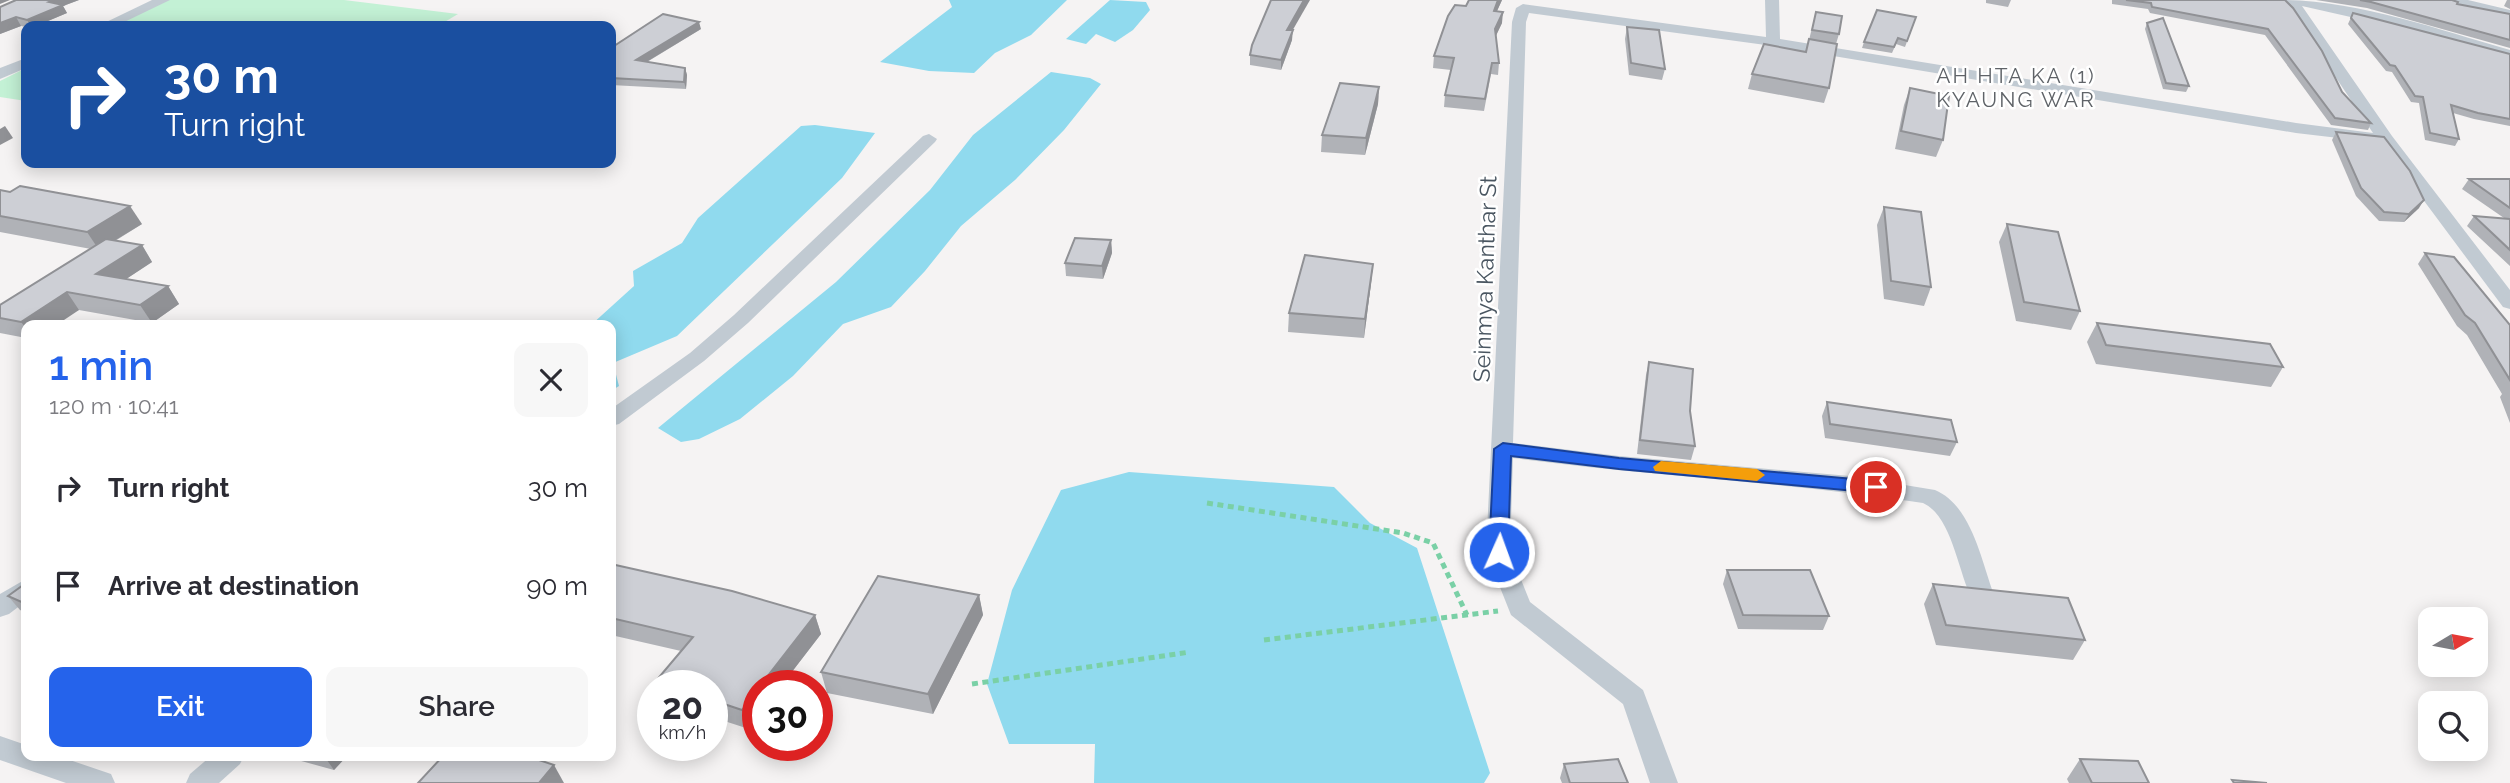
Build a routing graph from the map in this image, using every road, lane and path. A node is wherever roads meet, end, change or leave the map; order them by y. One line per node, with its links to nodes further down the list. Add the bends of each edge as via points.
1 (163, 0): 7 (street)
2 (1772, 0): 8 (street)
3 (2286, 0): 13 (street, via 2297,9)
4 (2292, 0): 9 (street, via 2411,26)
5 (2450, 0): 6 (street)
6 (2510, 14)
7 (116, 21)
8 (1773, 42): 13 (street); 16 (street, Seinmya Kanthar St, via 1523,8)
9 (2510, 55)
10 (21, 64): 11 (street)
11 (0, 74)
12 (929, 139): 15 (street, via 741,319)
13 (2386, 139): 14 (street)
14 (2510, 303)
15 (616, 415)
16 (1503, 449): 19 (street, via 1927,496 1939,501 1955,523); 21 (street, Seinmya Kanthar St, via 1499,552)
17 (1207, 503): 22 (path, via 1403,533 1433,543)
18 (21, 592): 20 (street)
19 (1981, 592)
20 (0, 607)
21 (1520, 608): 22 (path); 32 (street, via 1634,698)
22 (1467, 615): 23 (path)
23 (1264, 640)
24 (1190, 652): 25 (path)
25 (972, 684)
26 (0, 748): 27 (street)
27 (21, 755)
28 (38, 761): 30 (street)
29 (224, 761): 31 (street)
30 (101, 783)
31 (200, 783)
32 (1664, 783)

